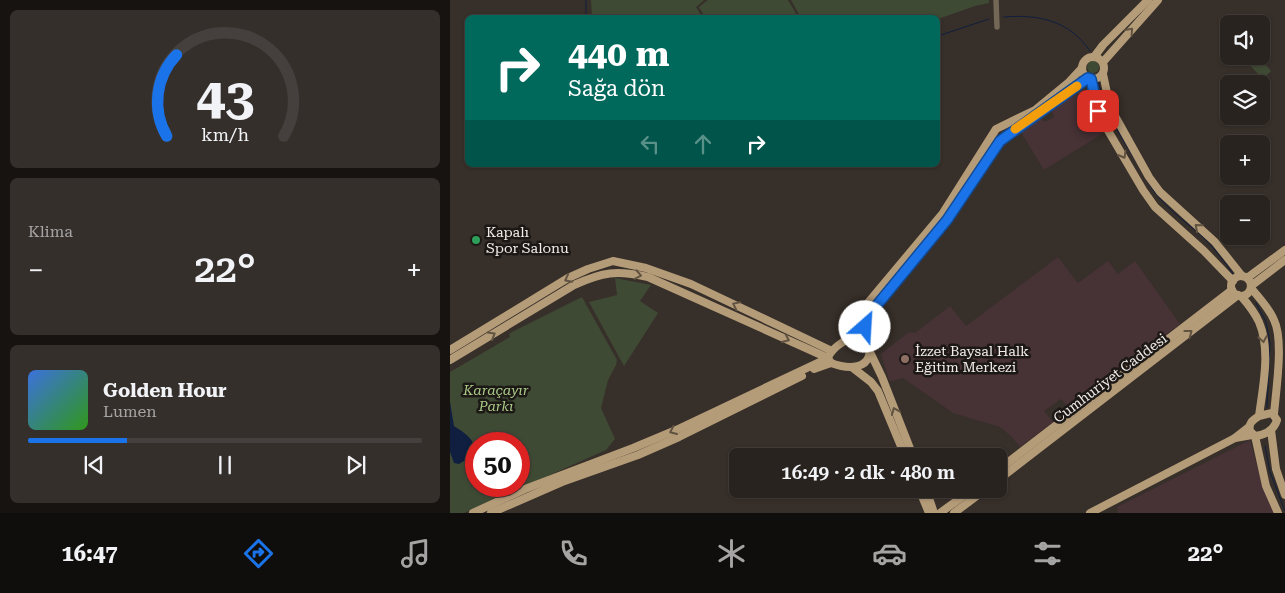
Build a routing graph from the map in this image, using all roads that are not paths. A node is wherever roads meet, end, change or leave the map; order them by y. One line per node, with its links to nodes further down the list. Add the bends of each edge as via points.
1 (996, 0): 4 (street)
2 (1148, 0): 5 (main road)
3 (1158, 0): 6 (main road, one-way to 3)
4 (997, 27)
5 (1094, 57): 6 (main road); 7 (main road, via 1085,60)
6 (1103, 62): 8 (main road)
7 (1082, 68): 9 (main road, via 1083,74); 16 (main road, via 1035,110 996,129 943,214 856,317)
8 (1103, 74): 9 (main road); 12 (main road, one-way to 8, via 1215,242 1160,192 1149,177 1110,107)
9 (1090, 79): 13 (main road, one-way to 13, via 1103,122 1155,207); 17 (main road, via 1000,141 947,220 868,316 865,327)
10 (1285, 250): 12 (main road)
11 (1285, 260): 14 (main road)
12 (1245, 277): 13 (main road, via 1236,277); 14 (main road)
13 (1233, 281): 15 (main road)
14 (1251, 287): 15 (main road, via 1248,294); 23 (main road, via 1277,328)
15 (1237, 294): 24 (main road, one-way to 24, via 1258,321 1264,342); 30 (main road, Cumhuriyet Caddesi, via 1188,322); 31 (main road, Cumhuriyet Caddesi, one-way to 15)
16 (846, 339): 17 (main road, via 861,339); 19 (main road)
17 (868, 347): 21 (main road, via 867,361); 29 (main road, one-way to 17)
18 (450, 350): 19 (main road, one-way to 18, via 796,334 691,284 646,268 613,261 568,278)
19 (830, 357): 20 (main road, one-way to 19, via 574,285 595,275 613,272 648,277); 21 (main road); 37 (main road, one-way to 37, via 676,430 525,489); 38 (main road, via 818,368 679,437)
20 (450, 360)
21 (853, 368): 28 (main road, via 878,391)
22 (1285, 414): 23 (main road)
23 (1274, 415): 24 (main road); 26 (main road)
24 (1259, 416): 27 (main road, via 1252,421)
25 (1285, 418): 26 (main road)
26 (1273, 428): 27 (main road); 32 (main road, via 1276,469)
27 (1252, 433): 43 (main road, via 1235,438); 44 (main road, via 1266,486)
28 (902, 448)
29 (910, 448)
30 (1007, 463)
31 (1007, 473)
32 (1285, 495)
33 (922, 498): 39 (main road)
34 (929, 498): 40 (main road)
35 (961, 498): 41 (main road)
36 (974, 498): 42 (main road)
37 (473, 513)
38 (490, 513)
39 (928, 513)
40 (934, 513): 41 (main road)
41 (940, 513)
42 (954, 513)
43 (1090, 513)
44 (1278, 513)

